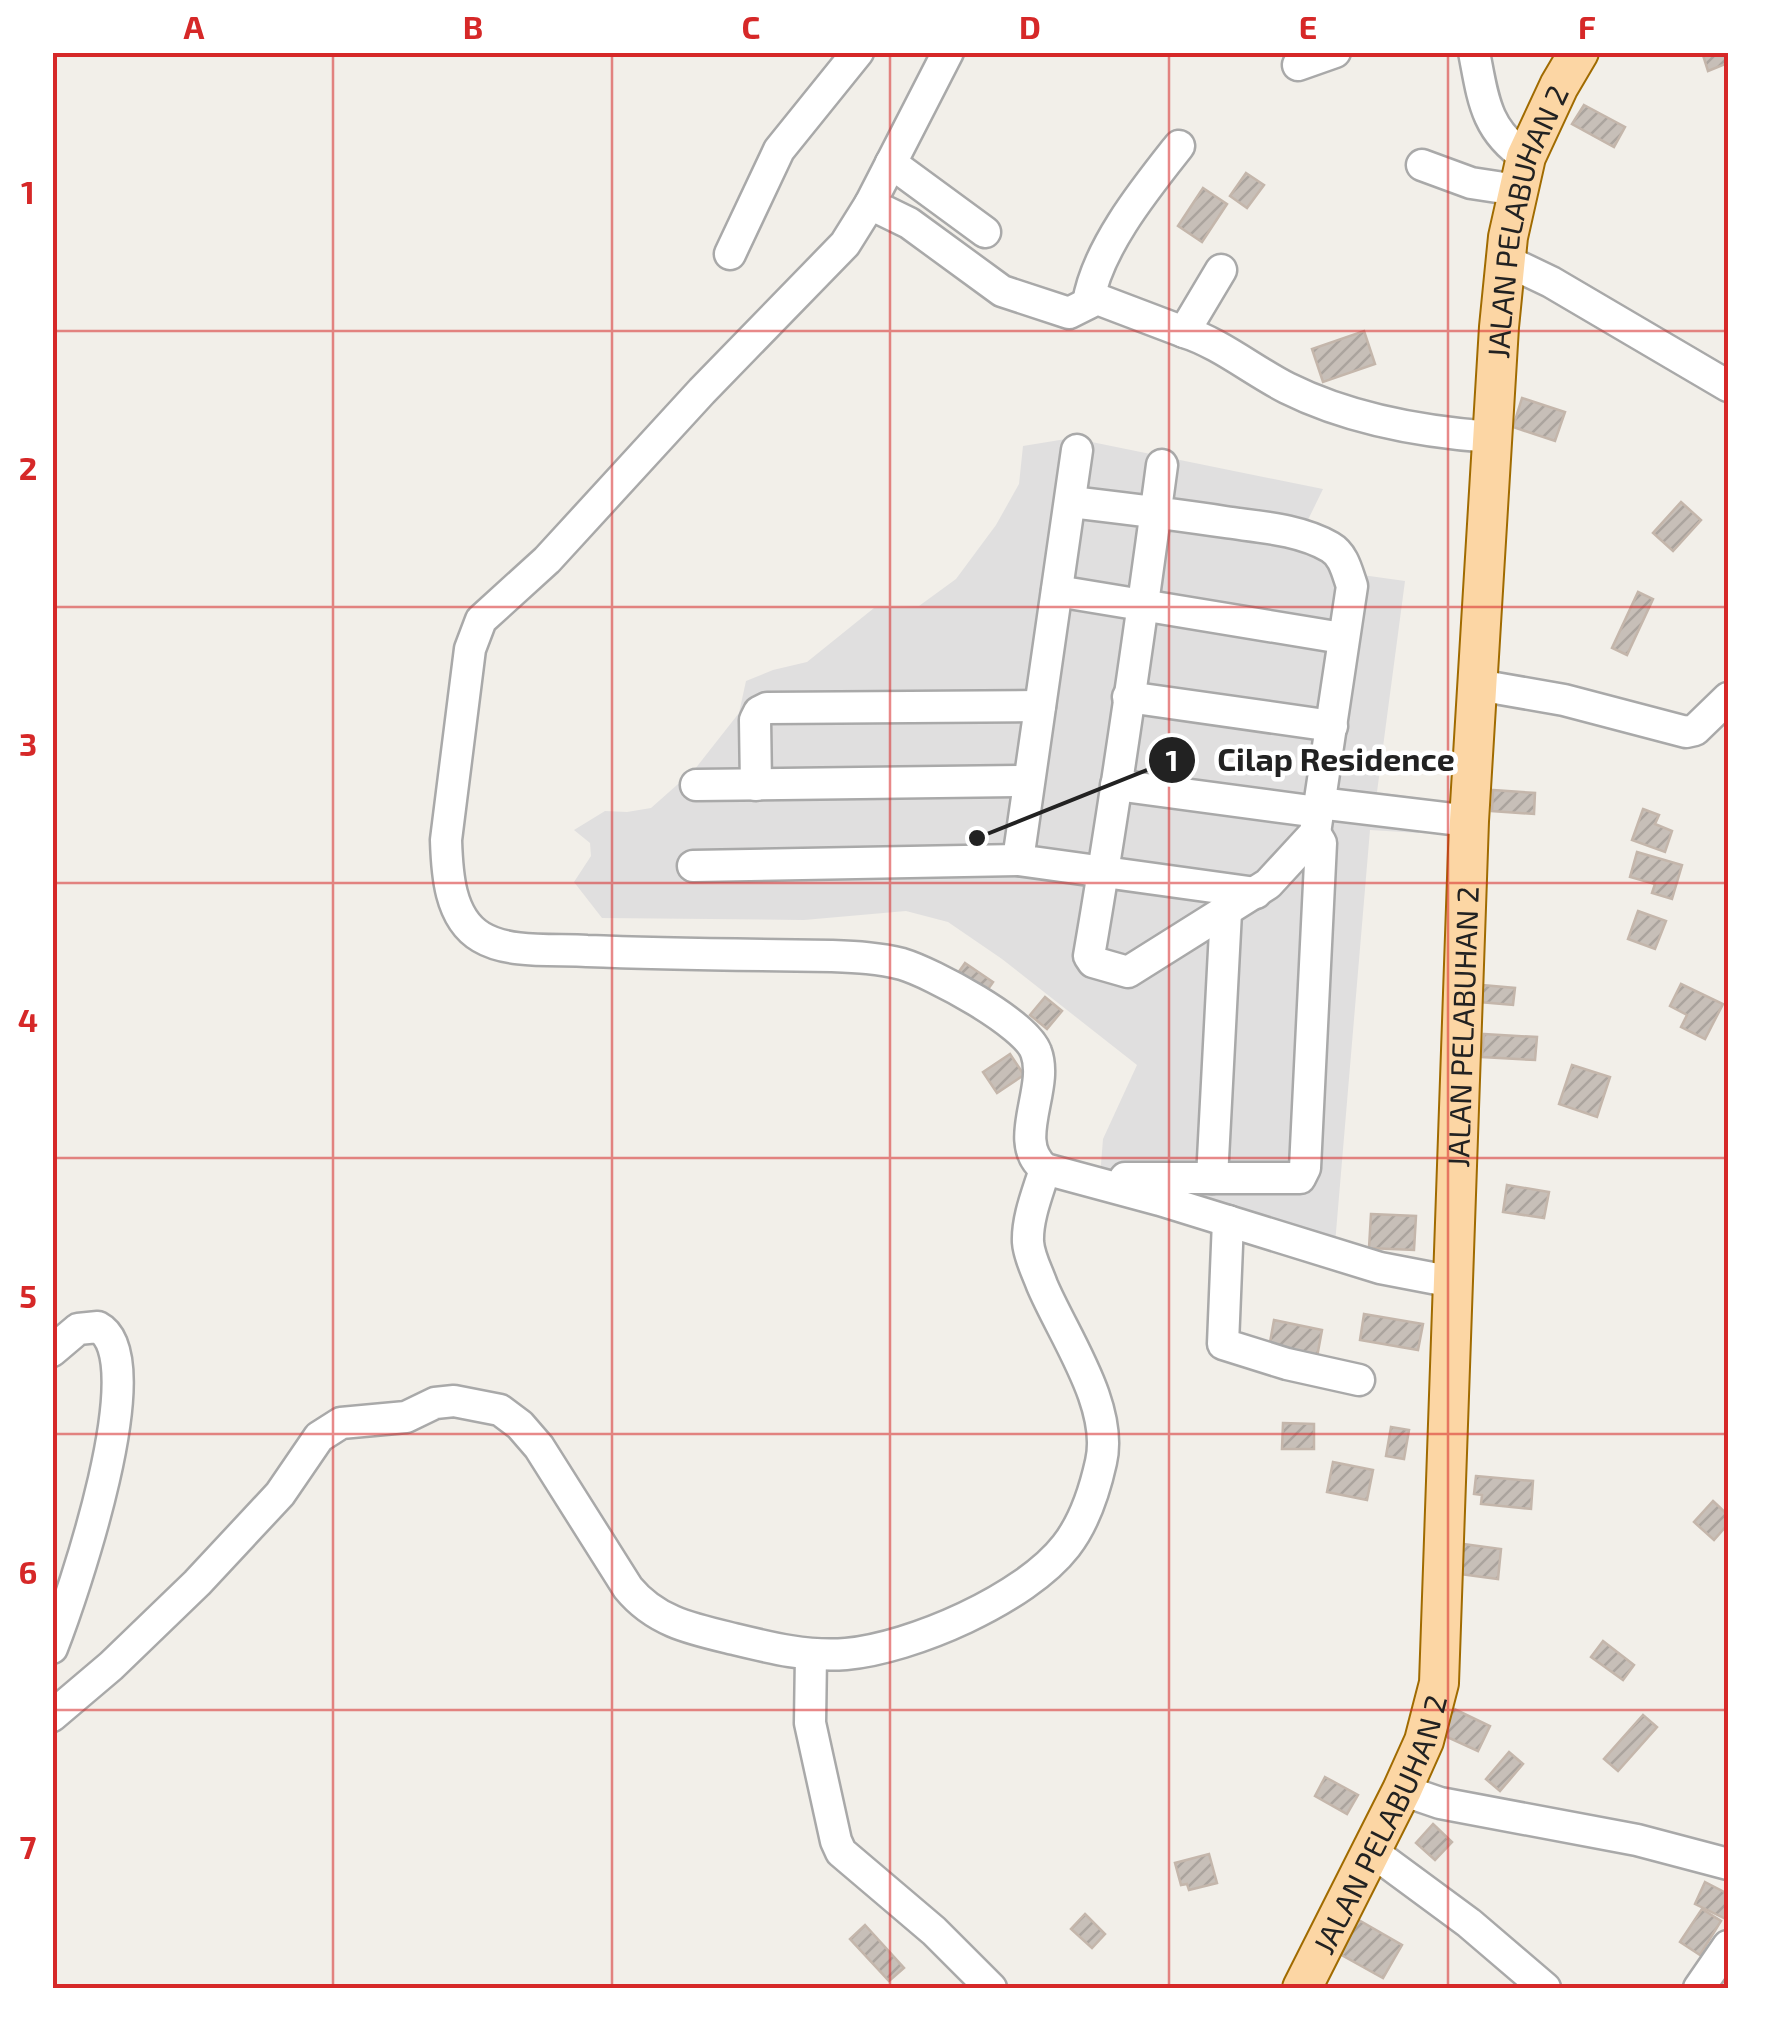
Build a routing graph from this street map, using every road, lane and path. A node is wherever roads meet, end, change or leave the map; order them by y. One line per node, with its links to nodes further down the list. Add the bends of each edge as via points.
1 (858, 52): 13 (street, via 779,150)
2 (948, 52): 8 (street)
3 (1335, 52): 6 (street)
4 (1474, 52): 10 (street, via 1489,120)
5 (1580, 52): 10 (main road, JALAN PELABUHAN 2)
6 (1298, 64)
7 (1179, 146): 16 (street, via 1104,255)
8 (891, 163): 11 (street); 12 (street)
9 (1422, 164): 10 (street, via 1471,184)
10 (1521, 174): 14 (main road, JALAN PELABUHAN 2)
11 (870, 204): 16 (street, via 920,230 1002,291 1069,313); 43 (street, via 836,255 547,560 480,620 470,648 452,784 447,870 468,926 498,943 870,958 922,971 1005,1019 1032,1044 1040,1072 1029,1145)
12 (985, 232)
13 (730, 254)
14 (1505, 260): 18 (street); 19 (main road, JALAN PELABUHAN 2)
15 (1220, 270): 17 (street)
16 (1088, 302): 17 (street, via 1096,299)
17 (1184, 332): 19 (street, via 1319,402 1406,426)
18 (1728, 386)
19 (1491, 436): 27 (main road, JALAN PELABUHAN 2)
20 (1077, 450): 22 (street)
21 (1162, 465): 23 (street)
22 (1071, 502): 23 (street); 24 (street)
23 (1156, 512): 25 (street); 26 (street, via 1271,529 1331,548 1352,586)
24 (1057, 591): 25 (street); 30 (street)
25 (1143, 604): 26 (street); 28 (street)
26 (1342, 638): 31 (street)
27 (1478, 685): 29 (street, via 1686,732); 37 (main road, JALAN PELABUHAN 2)
28 (1128, 696): 31 (street); 34 (street)
29 (1728, 698)
30 (1040, 706): 32 (street); 33 (street, via 767,708 755,720)
31 (1332, 726): 36 (street)
32 (1028, 781): 33 (street); 38 (street)
33 (756, 785): 35 (street)
34 (1116, 785): 36 (street); 40 (street)
35 (696, 786)
36 (1318, 816): 37 (street); 41 (street); 45 (street, via 1305,1168 1291,1180)
37 (1470, 821): 47 (main road, JALAN PELABUHAN 2)
38 (1018, 860): 39 (street); 40 (street)
39 (694, 866)
40 (1104, 872): 41 (street); 42 (street, via 1093,962 1138,969)
41 (1256, 893): 42 (street)
42 (1226, 912): 45 (street)
43 (1045, 1169): 46 (street); 51 (street, via 1029,1226 1030,1254 1096,1404 1103,1441 1074,1534 1052,1561 966,1617 868,1651)
44 (1125, 1178): 45 (street)
45 (1212, 1178)
46 (1228, 1221): 47 (street, via 1380,1268); 49 (street, via 1223,1344)
47 (1452, 1282): 53 (main road, JALAN PELABUHAN 2, via 1438,1683 1424,1741)
48 (52, 1351): 50 (street, via 78,1330 98,1327 110,1335 118,1362 99,1500)
49 (1358, 1380)
50 (52, 1648)
51 (812, 1655): 52 (street, via 680,1626 645,1607 530,1436 491,1406 454,1401 406,1418 341,1423 319,1437 280,1494 197,1583); 57 (street, via 812,1741 841,1852)
52 (52, 1716)
53 (1402, 1790): 54 (main road, JALAN PELABUHAN 2); 55 (street)
54 (1370, 1850): 58 (main road, JALAN PELABUHAN 2); 59 (street)
55 (1728, 1864)
56 (1728, 1946): 60 (street)
57 (991, 1988)
58 (1302, 1988)
59 (1545, 1988)
60 (1699, 1988)

